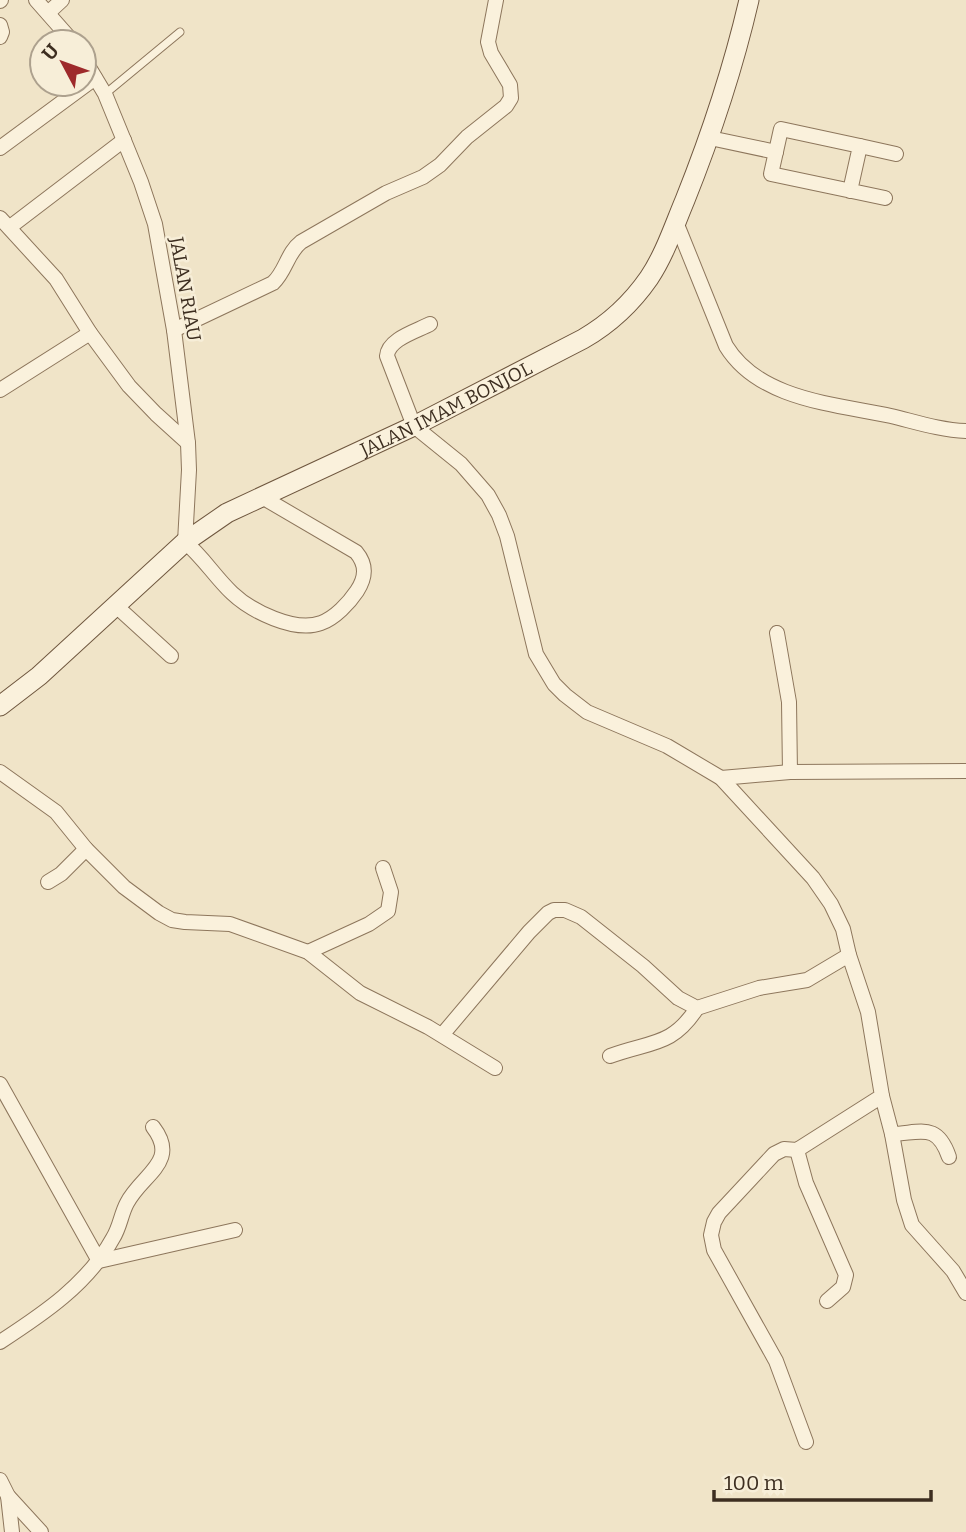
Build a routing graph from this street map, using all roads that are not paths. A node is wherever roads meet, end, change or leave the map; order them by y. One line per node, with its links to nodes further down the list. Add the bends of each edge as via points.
1 (36, 0): 5 (street)
2 (62, 0): 5 (street)
3 (496, 0): 24 (street, via 488,42 510,85 506,106 423,177 301,242 273,283)
4 (749, 0): 13 (main road, JALAN IMAM BONJOL)
5 (48, 13): 7 (street)
6 (0, 25): 9 (street)
7 (61, 28)
8 (180, 32): 11 (lane)
9 (0, 37)
10 (98, 83): 11 (street, JALAN RIAU)
11 (105, 94): 14 (street, JALAN RIAU)
12 (68, 98): 16 (street)
13 (710, 138): 17 (street); 21 (main road, JALAN IMAM BONJOL)
14 (124, 141): 22 (street); 24 (street, JALAN RIAU, via 155,224)
15 (860, 146): 17 (street, via 781,129); 18 (street); 19 (street)
16 (0, 148)
17 (776, 152): 19 (street, via 771,174)
18 (895, 154)
19 (850, 191): 20 (street)
20 (885, 198)
21 (676, 222): 27 (main road, JALAN IMAM BONJOL, via 648,279 601,329); 28 (street, via 726,346 756,378 843,409)
22 (5, 223): 25 (street, via 56,279)
23 (430, 324): 27 (street, via 392,344 387,352)
24 (174, 330): 29 (street, JALAN RIAU)
25 (90, 333): 26 (street); 29 (street, via 130,386)
26 (0, 390)
27 (414, 426): 30 (main road, JALAN IMAM BONJOL); 39 (street, via 461,464 499,515 536,654 554,684 587,712 667,746)
28 (966, 431)
29 (188, 443): 31 (street, JALAN RIAU)
30 (262, 497): 31 (main road, JALAN IMAM BONJOL); 31 (street, via 361,558 365,569 356,592 321,624 269,617 251,607 223,585)
31 (185, 542): 32 (main road, JALAN IMAM BONJOL)
32 (115, 605): 34 (street); 35 (main road, JALAN IMAM BONJOL)
33 (777, 633): 38 (street, via 789,702)
34 (171, 656)
35 (0, 706)
36 (966, 771): 38 (street)
37 (0, 772): 40 (street, via 65,820)
38 (790, 772): 39 (street)
39 (721, 778): 44 (street, via 813,878 843,929)
40 (86, 849): 42 (street); 43 (street, via 146,906 172,920 230,924)
41 (383, 868): 43 (street, via 391,892 388,911 369,925)
42 (48, 882)
43 (308, 952): 46 (street, via 360,993)
44 (849, 955): 45 (street, via 807,980 759,988); 50 (street, via 868,1012)
45 (697, 1008): 46 (street, via 678,998 581,917 554,911 513,949); 47 (street, via 678,1033)
46 (442, 1035): 48 (street)
47 (610, 1056)
48 (495, 1068)
49 (0, 1084): 56 (street)
50 (882, 1096): 52 (street); 53 (street)
51 (153, 1127): 56 (street, via 161,1138 162,1155 127,1203 118,1230)
52 (891, 1134): 54 (street, via 934,1133); 57 (street, via 912,1225 953,1270)
53 (797, 1150): 58 (street, via 806,1183 846,1275 844,1287); 60 (street, via 779,1150 756,1171 719,1213 711,1235 714,1250 776,1361)
54 (949, 1157)
55 (236, 1230): 56 (street)
56 (99, 1261): 59 (street, via 75,1287)
57 (966, 1293)
58 (827, 1301)
59 (0, 1342)
60 (806, 1442)
61 (0, 1480): 62 (street)
62 (8, 1496): 63 (street); 64 (street)
63 (12, 1532)
64 (41, 1532)

